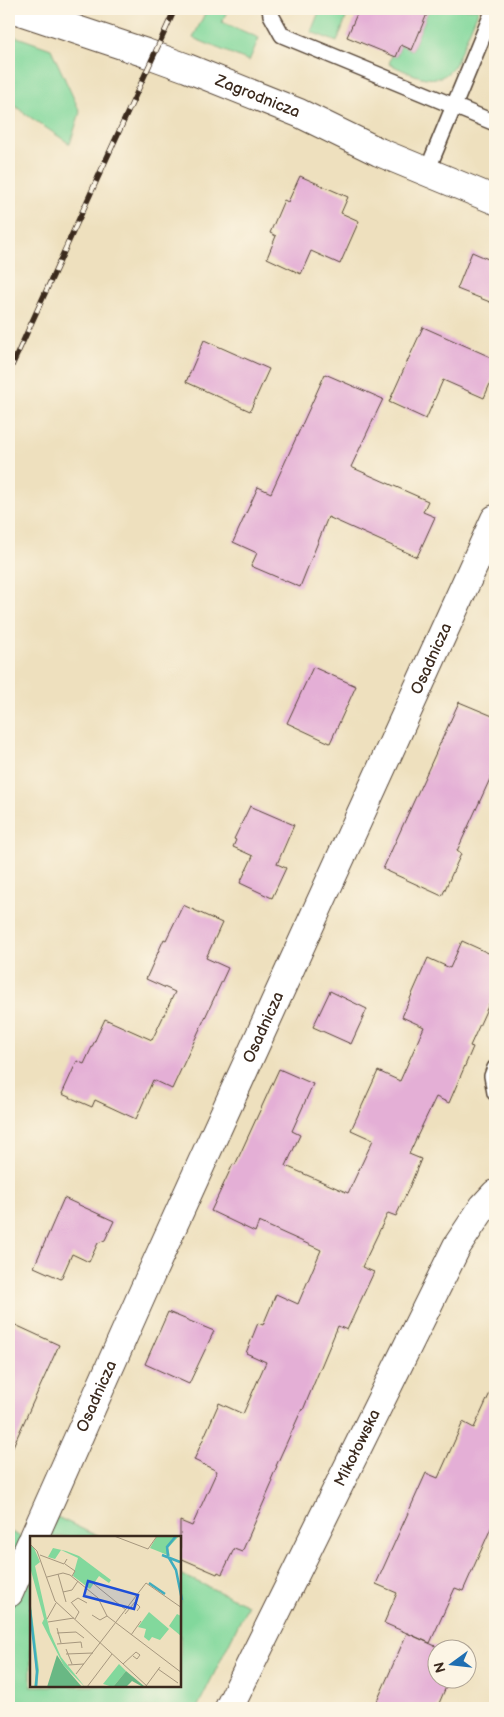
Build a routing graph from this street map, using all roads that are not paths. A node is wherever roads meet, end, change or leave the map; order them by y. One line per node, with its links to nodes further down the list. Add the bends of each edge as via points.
1 (14, 9): 6 (street, Zagrodnicza, via 187,68 299,113 379,152)
2 (270, 9): 4 (lane, via 282,34)
3 (494, 9): 4 (lane)
4 (453, 106): 5 (lane); 6 (lane)
5 (495, 123)
6 (427, 171): 7 (street, Zagrodnicza)
7 (495, 200)
8 (495, 519): 12 (street, Osadnicza)
9 (495, 1068): 10 (lane, via 492,1076)
10 (495, 1093)
11 (495, 1194): 15 (street, Mikołowska, via 458,1246)
12 (34, 1536)
13 (30, 1545): 14 (street)
14 (9, 1593)
15 (229, 1708)

